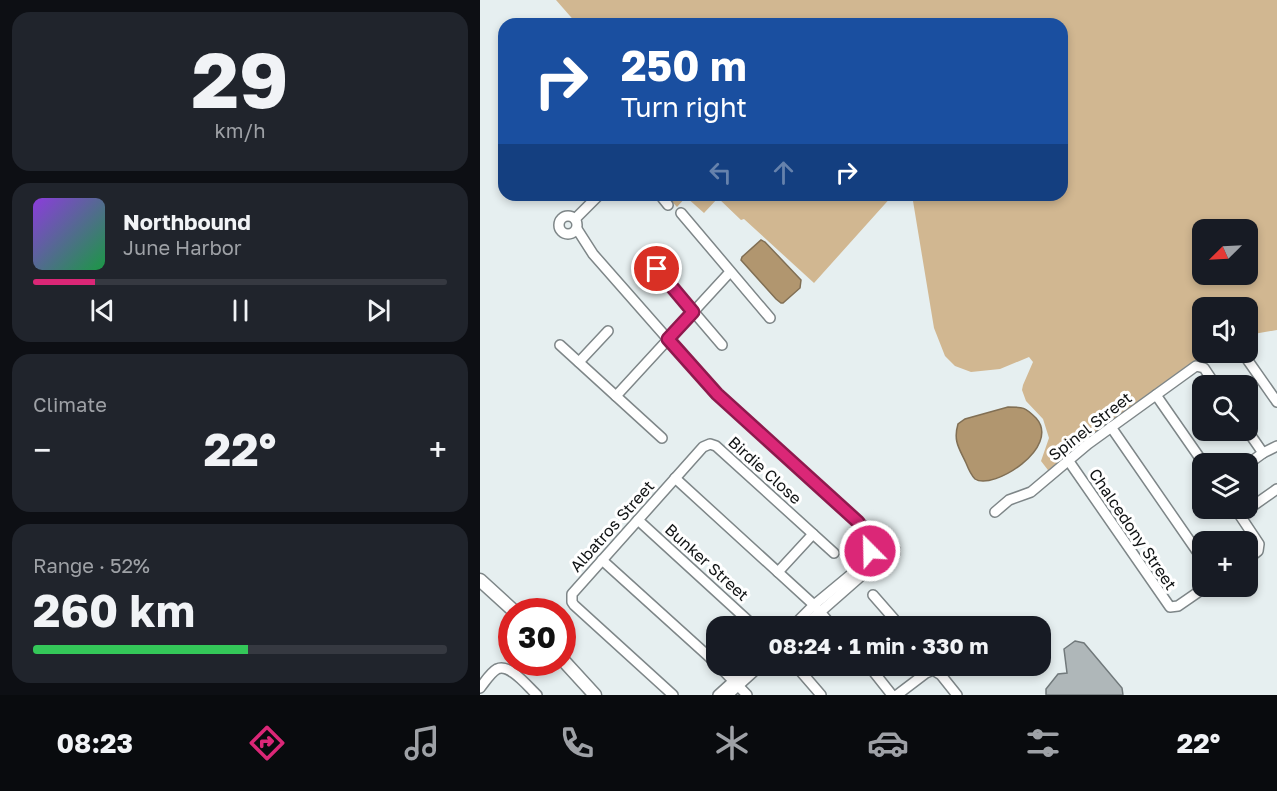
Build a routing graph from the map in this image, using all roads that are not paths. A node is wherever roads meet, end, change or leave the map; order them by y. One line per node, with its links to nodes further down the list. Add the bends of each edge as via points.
1 (594, 201): 10 (street, via 574,227)
2 (665, 201): 3 (street)
3 (668, 205)
4 (681, 213): 6 (street)
5 (657, 269): 7 (street)
6 (730, 272): 7 (street); 8 (street)
7 (693, 312): 10 (street); 12 (street)
8 (770, 318)
9 (608, 331): 13 (street)
10 (668, 339): 17 (street); 32 (street, via 717,394)
11 (561, 345): 13 (street)
12 (722, 345)
13 (579, 362): 17 (street)
14 (1250, 363): 18 (street)
15 (1209, 375): 16 (street, Spinel Street, via 1204,368 1196,366)
16 (1156, 395): 19 (street, Spinel Street); 23 (street)
17 (616, 396): 20 (street)
18 (1277, 402)
19 (1111, 427): 26 (street, Spinel Street); 35 (street)
20 (662, 438)
21 (1255, 441): 24 (street)
22 (1277, 447): 24 (street)
23 (1196, 453)
24 (1263, 453): 25 (street)
25 (1258, 457)
26 (1068, 460): 30 (street, Spinel Street, via 1030,492 1009,500); 42 (street, Chalcedony Street, via 1170,607)
27 (675, 478): 31 (street, Albatros Street); 33 (street, Birdie Close, via 703,447 713,444); 39 (street, Albatros Street)
28 (1277, 489): 29 (street)
29 (1258, 500)
30 (995, 512)
31 (638, 519): 38 (street, Albatros Street); 45 (street, Bunker Street)
32 (858, 522): 34 (street); 37 (street)
33 (813, 534): 36 (street, Birdie Close); 39 (street)
34 (882, 538): 37 (street, via 874,542); 37 (street, via 895,546 893,558 885,563)
35 (1192, 544)
36 (834, 553)
37 (873, 555): 44 (street)
38 (602, 560): 50 (street); 61 (street, Albatros Street, via 573,591 572,602)
39 (778, 572): 44 (street, Albatros Street)
40 (480, 580): 43 (main road)
41 (873, 595): 49 (street)
42 (1192, 596)
43 (500, 598)
44 (817, 609): 46 (street); 47 (street); 48 (street, Albatros Street)
45 (744, 616)
46 (807, 616)
47 (812, 616)
48 (823, 616)
49 (891, 616)
50 (706, 654)
51 (576, 674): 60 (main road)
52 (729, 676): 57 (street)
53 (742, 676): 57 (street)
54 (746, 676): 57 (street)
55 (805, 676): 65 (street)
56 (877, 676): 66 (street)
57 (736, 683): 62 (street); 63 (street); 64 (street)
58 (480, 688): 59 (street, via 494,671 504,668)
59 (537, 695)
60 (596, 695)
61 (673, 695)
62 (718, 695)
63 (728, 695)
64 (747, 695)
65 (821, 695)
66 (892, 695)
67 (897, 695): 68 (street, via 933,670)
68 (957, 695)

